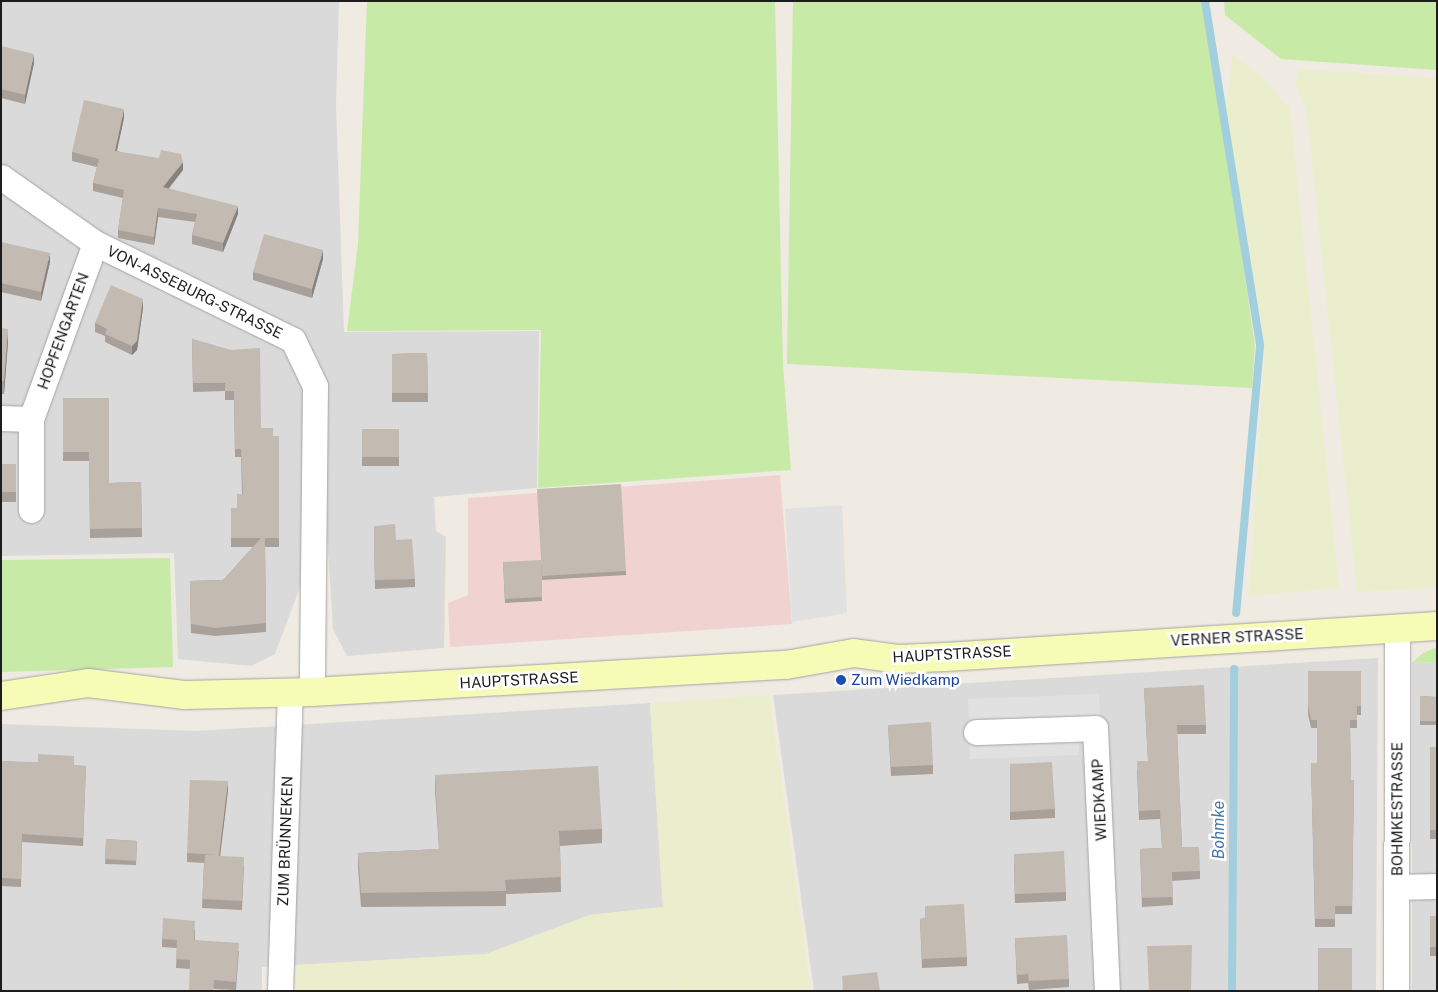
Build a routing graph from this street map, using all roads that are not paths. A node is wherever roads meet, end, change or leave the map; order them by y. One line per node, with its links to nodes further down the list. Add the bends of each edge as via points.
1 (1, 178): 2 (street, VON-ASSEBURG-STRASSE)
2 (95, 243): 4 (street, HOPFENGARTEN); 9 (street, VON-ASSEBURG-STRASSE, via 293,340 316,386)
3 (1, 418): 4 (street)
4 (31, 419): 5 (street, HOPFENGARTEN)
5 (31, 510)
6 (1437, 626): 7 (main road, VERNER STRASSE)
7 (1398, 628): 8 (main road, VERNER STRASSE); 13 (street, BOHMKESTRASSE)
8 (1037, 649): 9 (main road, HAUPTSTRASSE, via 898,659 854,653 786,664)
9 (301, 692): 10 (main road, HAUPTSTRASSE, via 185,695 88,683); 14 (street, ZUM BRÜNNEKEN)
10 (1, 696)
11 (976, 732): 15 (street, WIEDKAMP, via 1095,728)
12 (1437, 886): 13 (street)
13 (1396, 887): 16 (street, BOHMKESTRASSE)
14 (280, 991)
15 (1107, 991)
16 (1396, 991)

